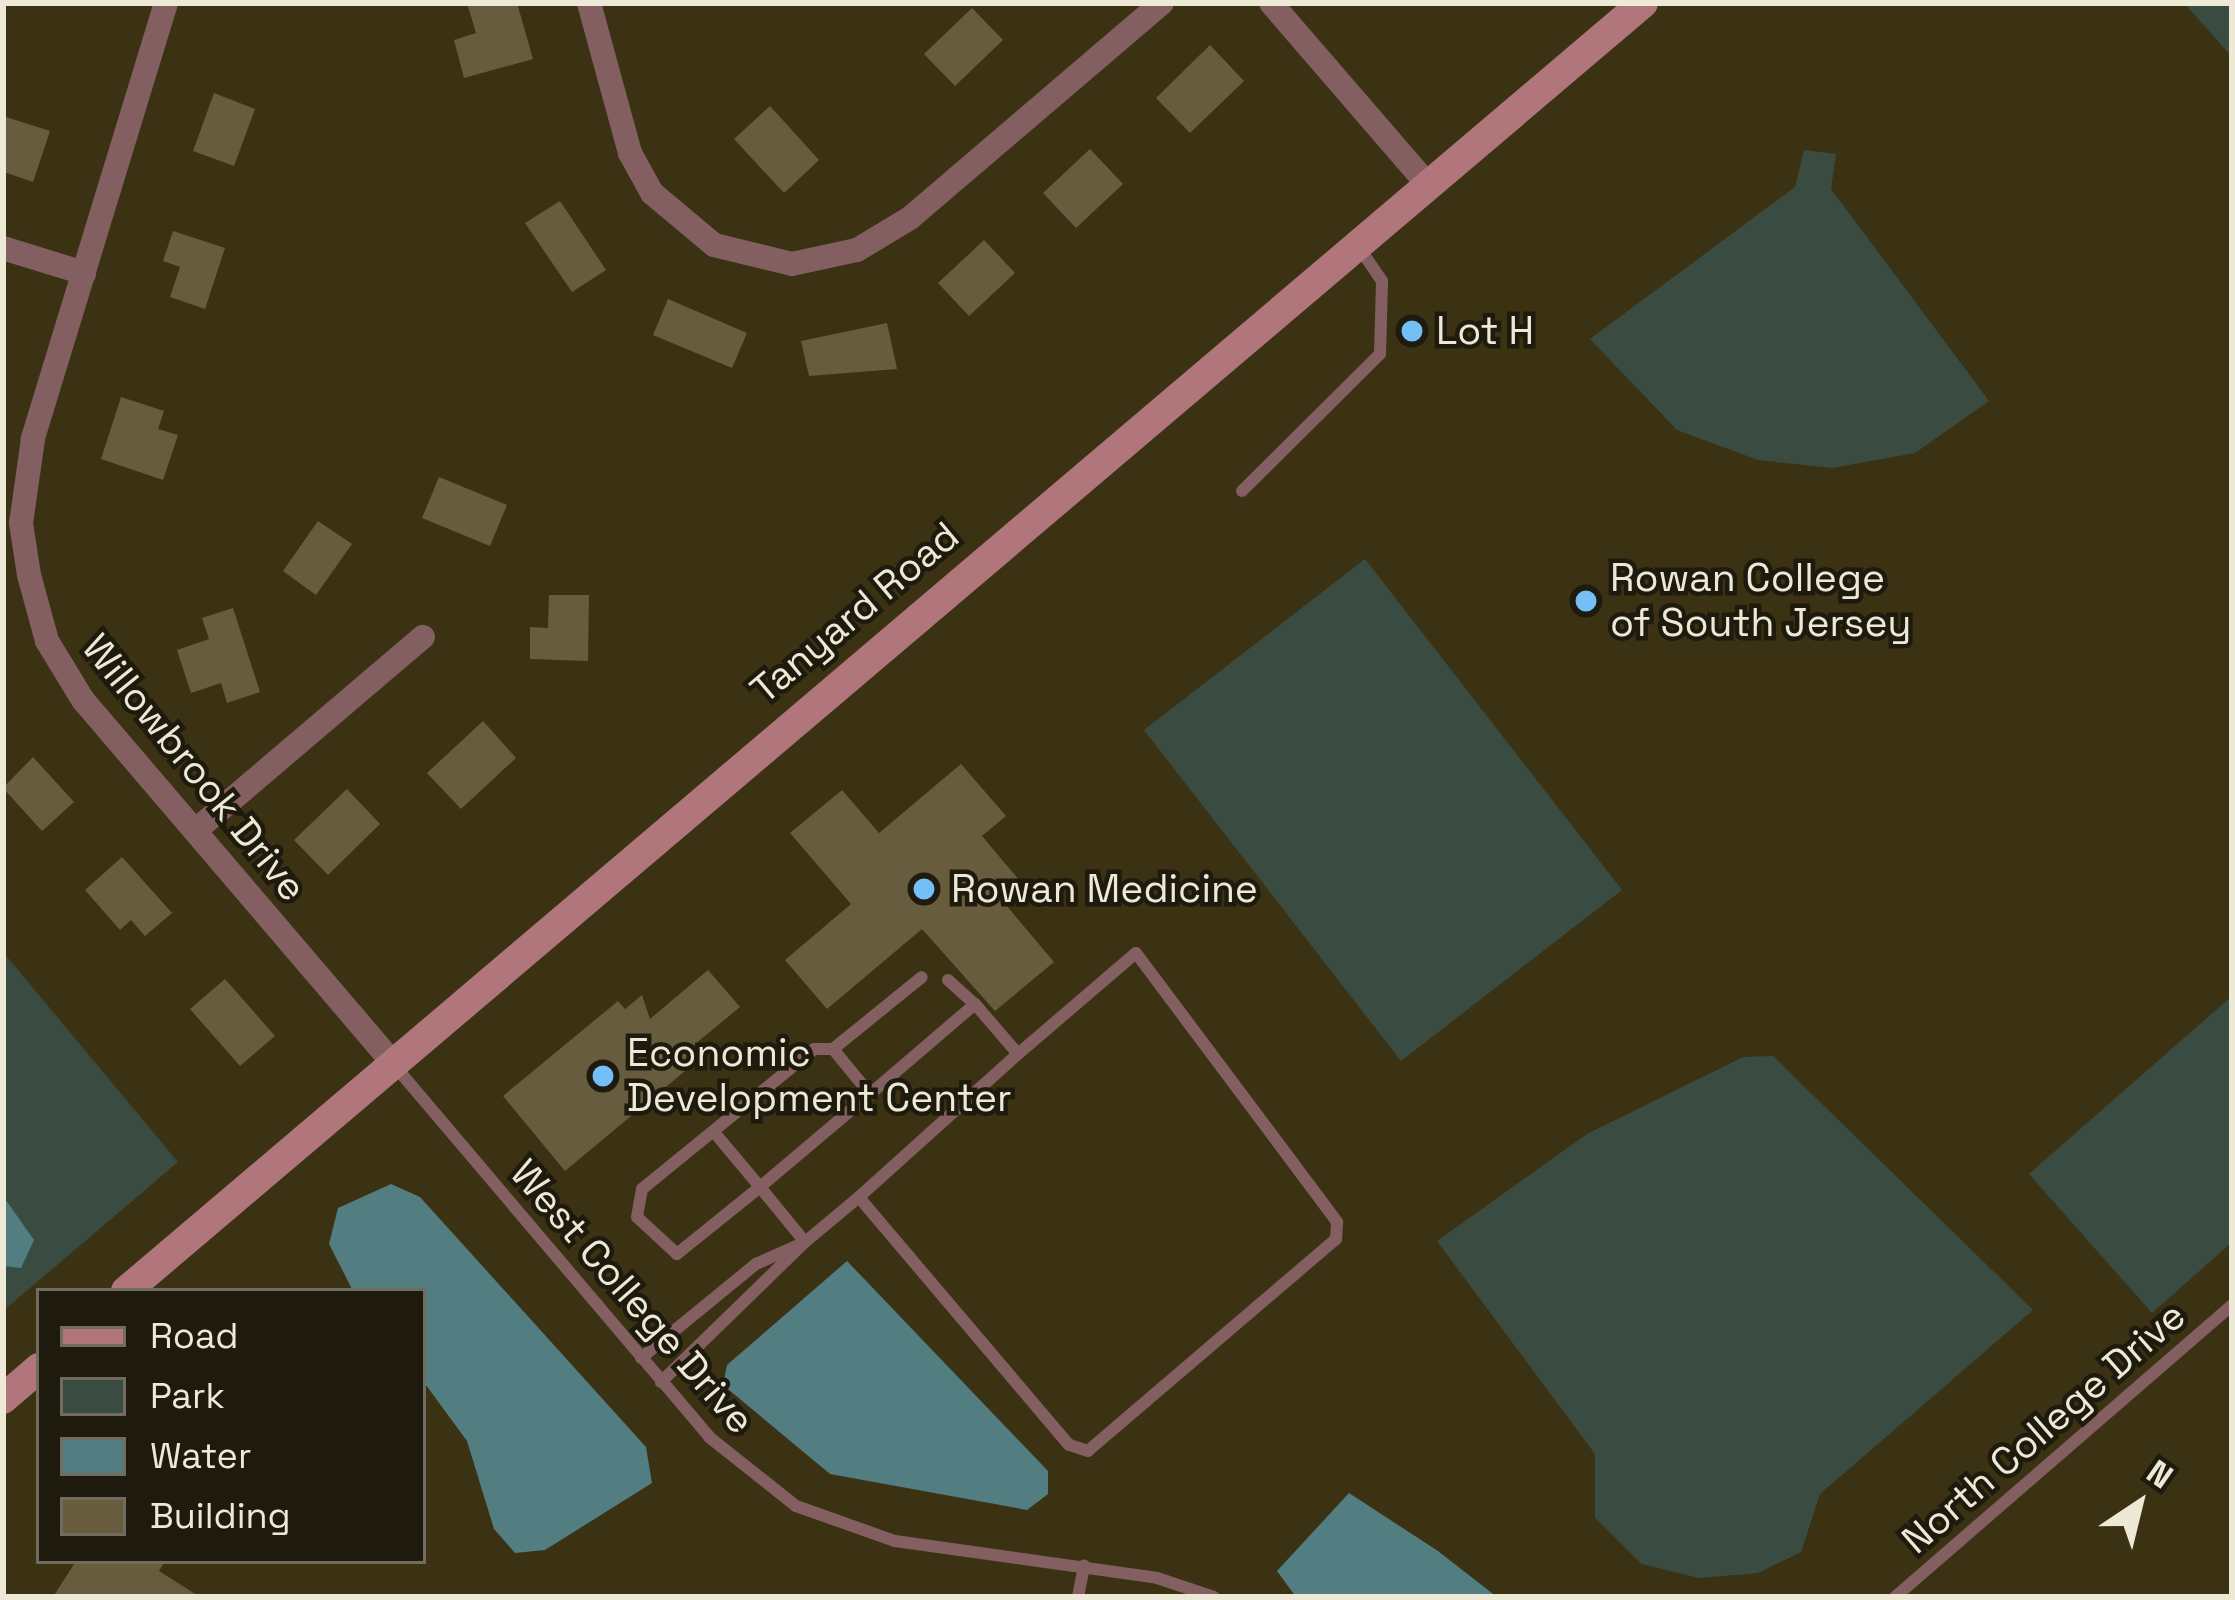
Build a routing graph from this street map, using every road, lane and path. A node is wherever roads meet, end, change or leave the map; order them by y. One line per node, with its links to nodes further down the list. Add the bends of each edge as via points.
1 (166, 3): 9 (street, Willowbrook Drive)
2 (589, 3): 3 (street, via 629,153 652,193 714,244 792,264 857,250 910,218)
3 (1162, 3)
4 (1271, 3): 6 (street)
5 (1643, 3): 6 (street, Tanyard Road)
6 (1424, 180): 7 (street, Tanyard Road)
7 (1354, 240): 10 (lane, via 1382,281 1380,354); 18 (street, Tanyard Road)
8 (3, 248): 9 (street)
9 (84, 274): 12 (street, Willowbrook Drive, via 26,470 28,575 68,679)
10 (1242, 491)
11 (423, 637): 12 (street)
12 (196, 830): 18 (street, Willowbrook Drive)
13 (922, 977): 16 (lane)
14 (948, 980): 15 (lane)
15 (975, 1004): 17 (lane); 19 (lane)
16 (833, 1049): 19 (lane); 20 (lane, via 814,1049)
17 (1018, 1054): 22 (lane); 22 (lane, via 1136,953 1337,1222 1336,1239 1088,1451 1069,1445)
18 (390, 1060): 24 (street, Tanyard Road); 26 (lane, West College Drive)
19 (870, 1094): 21 (lane)
20 (714, 1132): 21 (lane); 21 (lane, via 642,1189 637,1217 677,1254)
21 (760, 1187): 23 (lane)
22 (859, 1197): 23 (lane)
23 (805, 1241): 26 (lane, via 756,1264); 28 (lane)
24 (129, 1288)
25 (2232, 1305): 33 (lane, North College Drive)
26 (641, 1358): 28 (lane, West College Drive)
27 (36, 1371): 29 (street)
28 (661, 1382): 30 (lane, West College Drive, via 736,1462 826,1520 895,1541)
29 (3, 1400)
30 (1084, 1566): 31 (lane); 32 (lane, West College Drive)
31 (1078, 1597)
32 (1214, 1597)
33 (1895, 1597)

